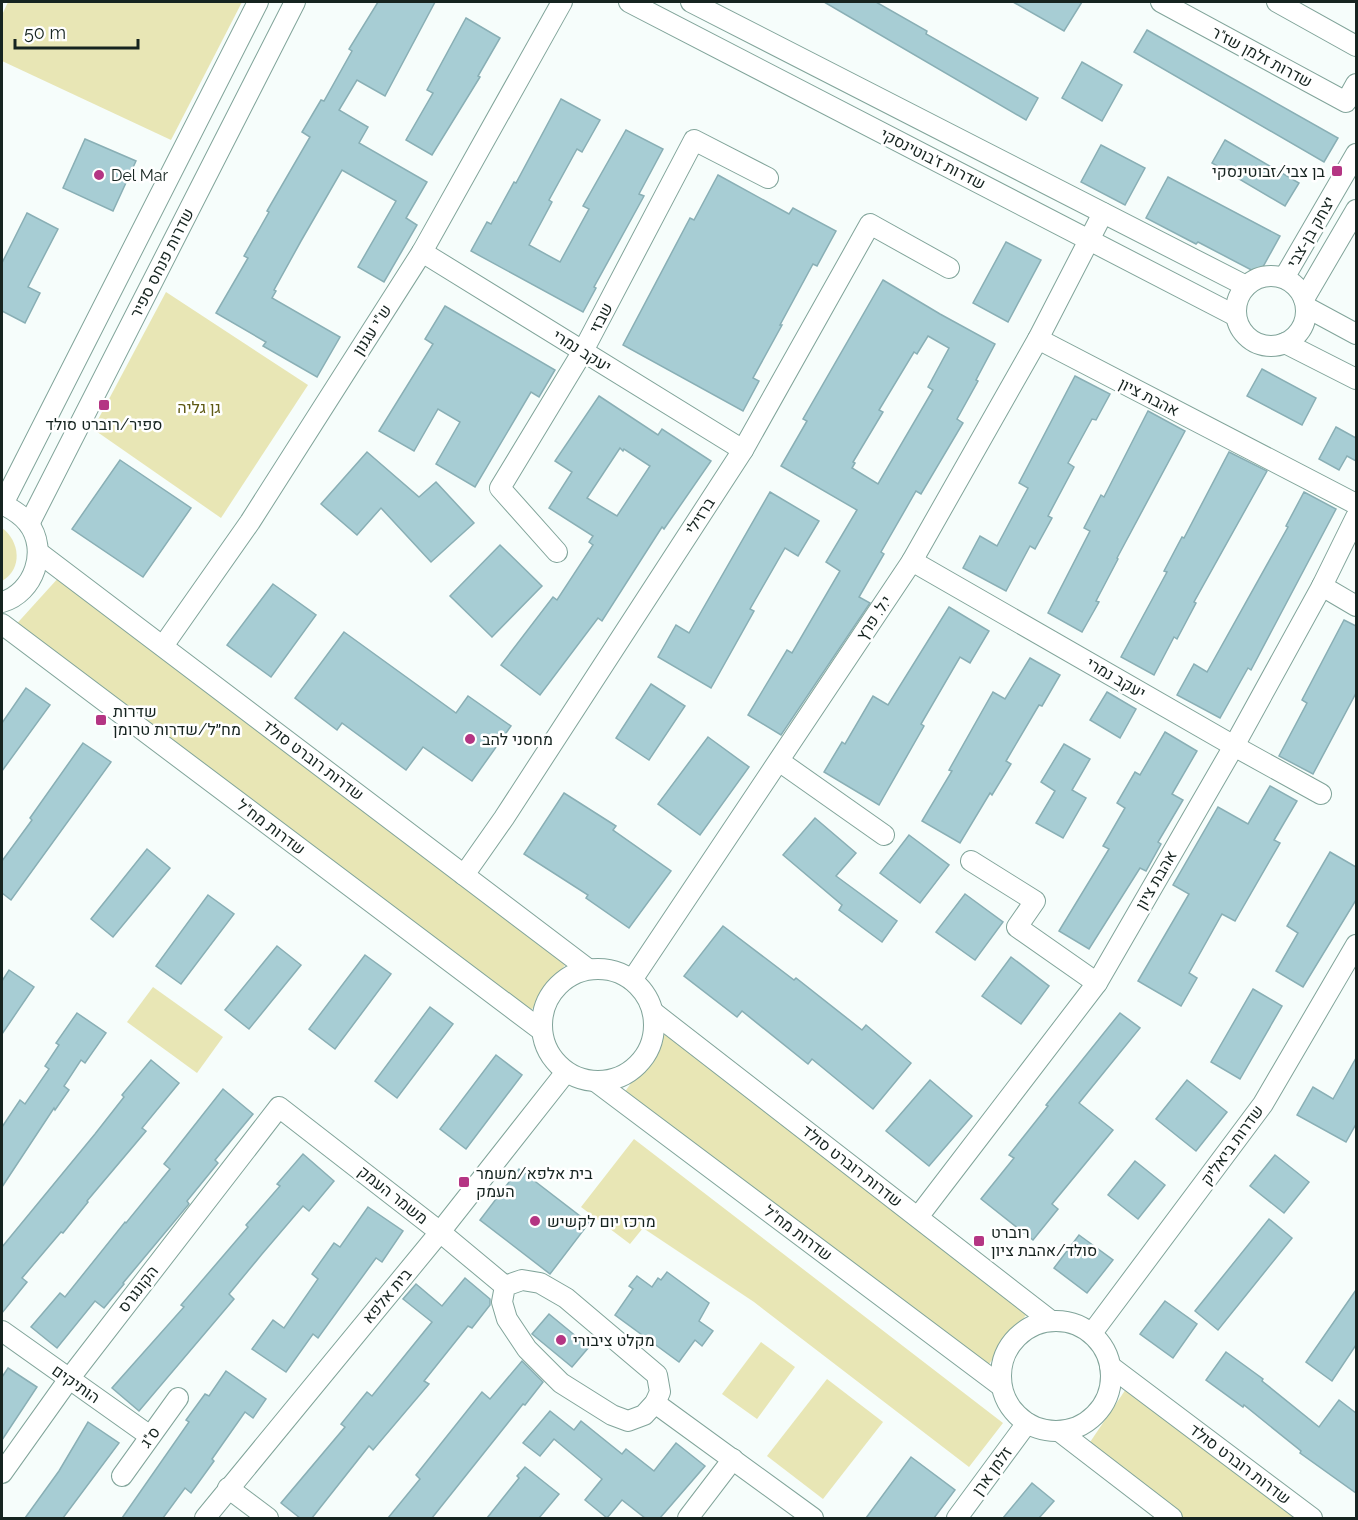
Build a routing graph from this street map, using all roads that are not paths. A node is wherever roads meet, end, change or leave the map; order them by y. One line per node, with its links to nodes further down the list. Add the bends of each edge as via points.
1 (258, 2): 27 (street, שדרות פנחס ספיר)
2 (295, 2): 30 (street, שדרות פנחס ספיר)
3 (562, 2): 15 (street, ש"י עגנון)
4 (629, 2): 14 (street, שדרות ז'בוטינסקי)
5 (691, 2): 13 (street, שדרות ז'בוטינסקי)
6 (1161, 2): 9 (street, שדרות זלמן שז"ר, via 1346,102)
7 (1277, 2): 8 (street)
8 (1356, 46)
9 (1356, 84)
10 (1356, 154): 17 (street, יצחק בן-צבי)
11 (768, 178): 24 (street, שבזי, via 694,140)
12 (1356, 210): 19 (street, יצחק בן-צבי)
13 (1103, 213): 14 (street, י.ל. פרץ); 18 (street, שדרות ז'בוטינסקי)
14 (1090, 240): 20 (street, שדרות ז'בוטינסקי); 22 (street, י.ל. פרץ)
15 (422, 252): 24 (street, יעקב נמרי); 40 (street, ש"י עגנון, via 250,522)
16 (949, 268): 26 (street, ברזילי, via 870,224)
17 (1284, 278): 18 (street, via 1264,277); 19 (street)
18 (1246, 286): 20 (street)
19 (1305, 303): 21 (street); 23 (street, via 1301,328)
20 (1236, 316): 23 (street, via 1245,335 1254,341 1275,346)
21 (1356, 334)
22 (1038, 339): 28 (street, אהבת ציון); 33 (street, י.ל. פרץ)
23 (1285, 343): 25 (street)
24 (583, 351): 26 (street, יעקב נמרי); 32 (street, שבזי, via 500,488)
25 (1356, 379)
26 (743, 450): 46 (street, ברזילי)
27 (2, 504): 30 (street)
28 (1356, 504)
29 (1356, 517): 34 (street, אהבת ציון)
30 (29, 524): 31 (street)
31 (38, 552): 35 (street, via 30,580 21,592); 40 (street, שדרות רוברט סולד)
32 (557, 552)
33 (912, 561): 41 (street, יעקב נמרי); 42 (street, י.ל. פרץ)
34 (1322, 586): 36 (street); 41 (street, אהבת ציון)
35 (2, 602)
36 (1356, 606)
37 (2, 624): 38 (street, שדרות מח"ל)
38 (23, 641): 39 (street); 52 (street, שדרות מח"ל)
39 (2, 642)
40 (163, 646): 46 (street, שדרות רוברט סולד)
41 (1234, 746): 43 (street, יעקב נמרי); 50 (street, אהבת ציון)
42 (778, 761): 44 (street); 49 (street, י.ל. פרץ)
43 (1321, 794)
44 (884, 834)
45 (971, 861): 50 (street, via 1035,901 1017,927)
46 (464, 875): 48 (street, שדרות רוברט סולד)
47 (1356, 945): 61 (street, שדרות ביאליק, via 1263,1104)
48 (588, 969): 49 (street, via 611,970); 52 (street, via 558,984 542,1013)
49 (633, 980): 51 (street, via 646,994)
50 (1097, 982): 56 (street, אהבת ציון)
51 (653, 1012): 54 (street, via 650,1046 641,1061 612,1079); 56 (street, שדרות רוברט סולד)
52 (541, 1030): 53 (street, via 545,1046)
53 (566, 1072): 54 (street); 57 (street, בית אלפא)
54 (595, 1081): 64 (street, שדרות מח"ל)
55 (279, 1107): 57 (street, משמר העמק); 63 (street, הקונגרס)
56 (918, 1217): 59 (street, שדרות רוברט סולד)
57 (440, 1232): 58 (street, משמר העמק); 73 (street, בית אלפא)
58 (505, 1286): 66 (street, via 522,1280 540,1283 566,1298 657,1375 660,1392); 66 (street, via 502,1302 507,1319 527,1349 561,1383 612,1415 628,1420 644,1414)
59 (1051, 1321): 61 (street, via 1079,1325); 64 (street, via 1033,1325 1017,1335 1000,1368)
60 (2, 1331): 63 (street, הותיקים)
61 (1092, 1333): 62 (street, via 1104,1348)
62 (1110, 1366): 68 (street, via 1111,1384 1105,1402 1093,1417 1077,1427); 80 (street, שדרות רוברט סולד)
63 (69, 1379): 69 (street, הותיקים); 71 (street, הקונגרס)
64 (1001, 1386): 67 (street, via 1006,1401)
65 (178, 1398): 69 (street, ס"ג)
66 (655, 1403): 70 (street)
67 (1027, 1423): 68 (street, via 1042,1430); 78 (street, זלמן ארן)
68 (1059, 1431): 79 (street)
69 (150, 1436): 72 (street, ס"ג)
70 (733, 1459): 76 (street); 77 (street)
71 (2, 1473)
72 (122, 1476)
73 (228, 1488): 74 (street, בית אלפא); 75 (street)
74 (205, 1518)
75 (268, 1518)
76 (688, 1518)
77 (813, 1518)
78 (957, 1518)
79 (1172, 1518)
80 (1312, 1518)

